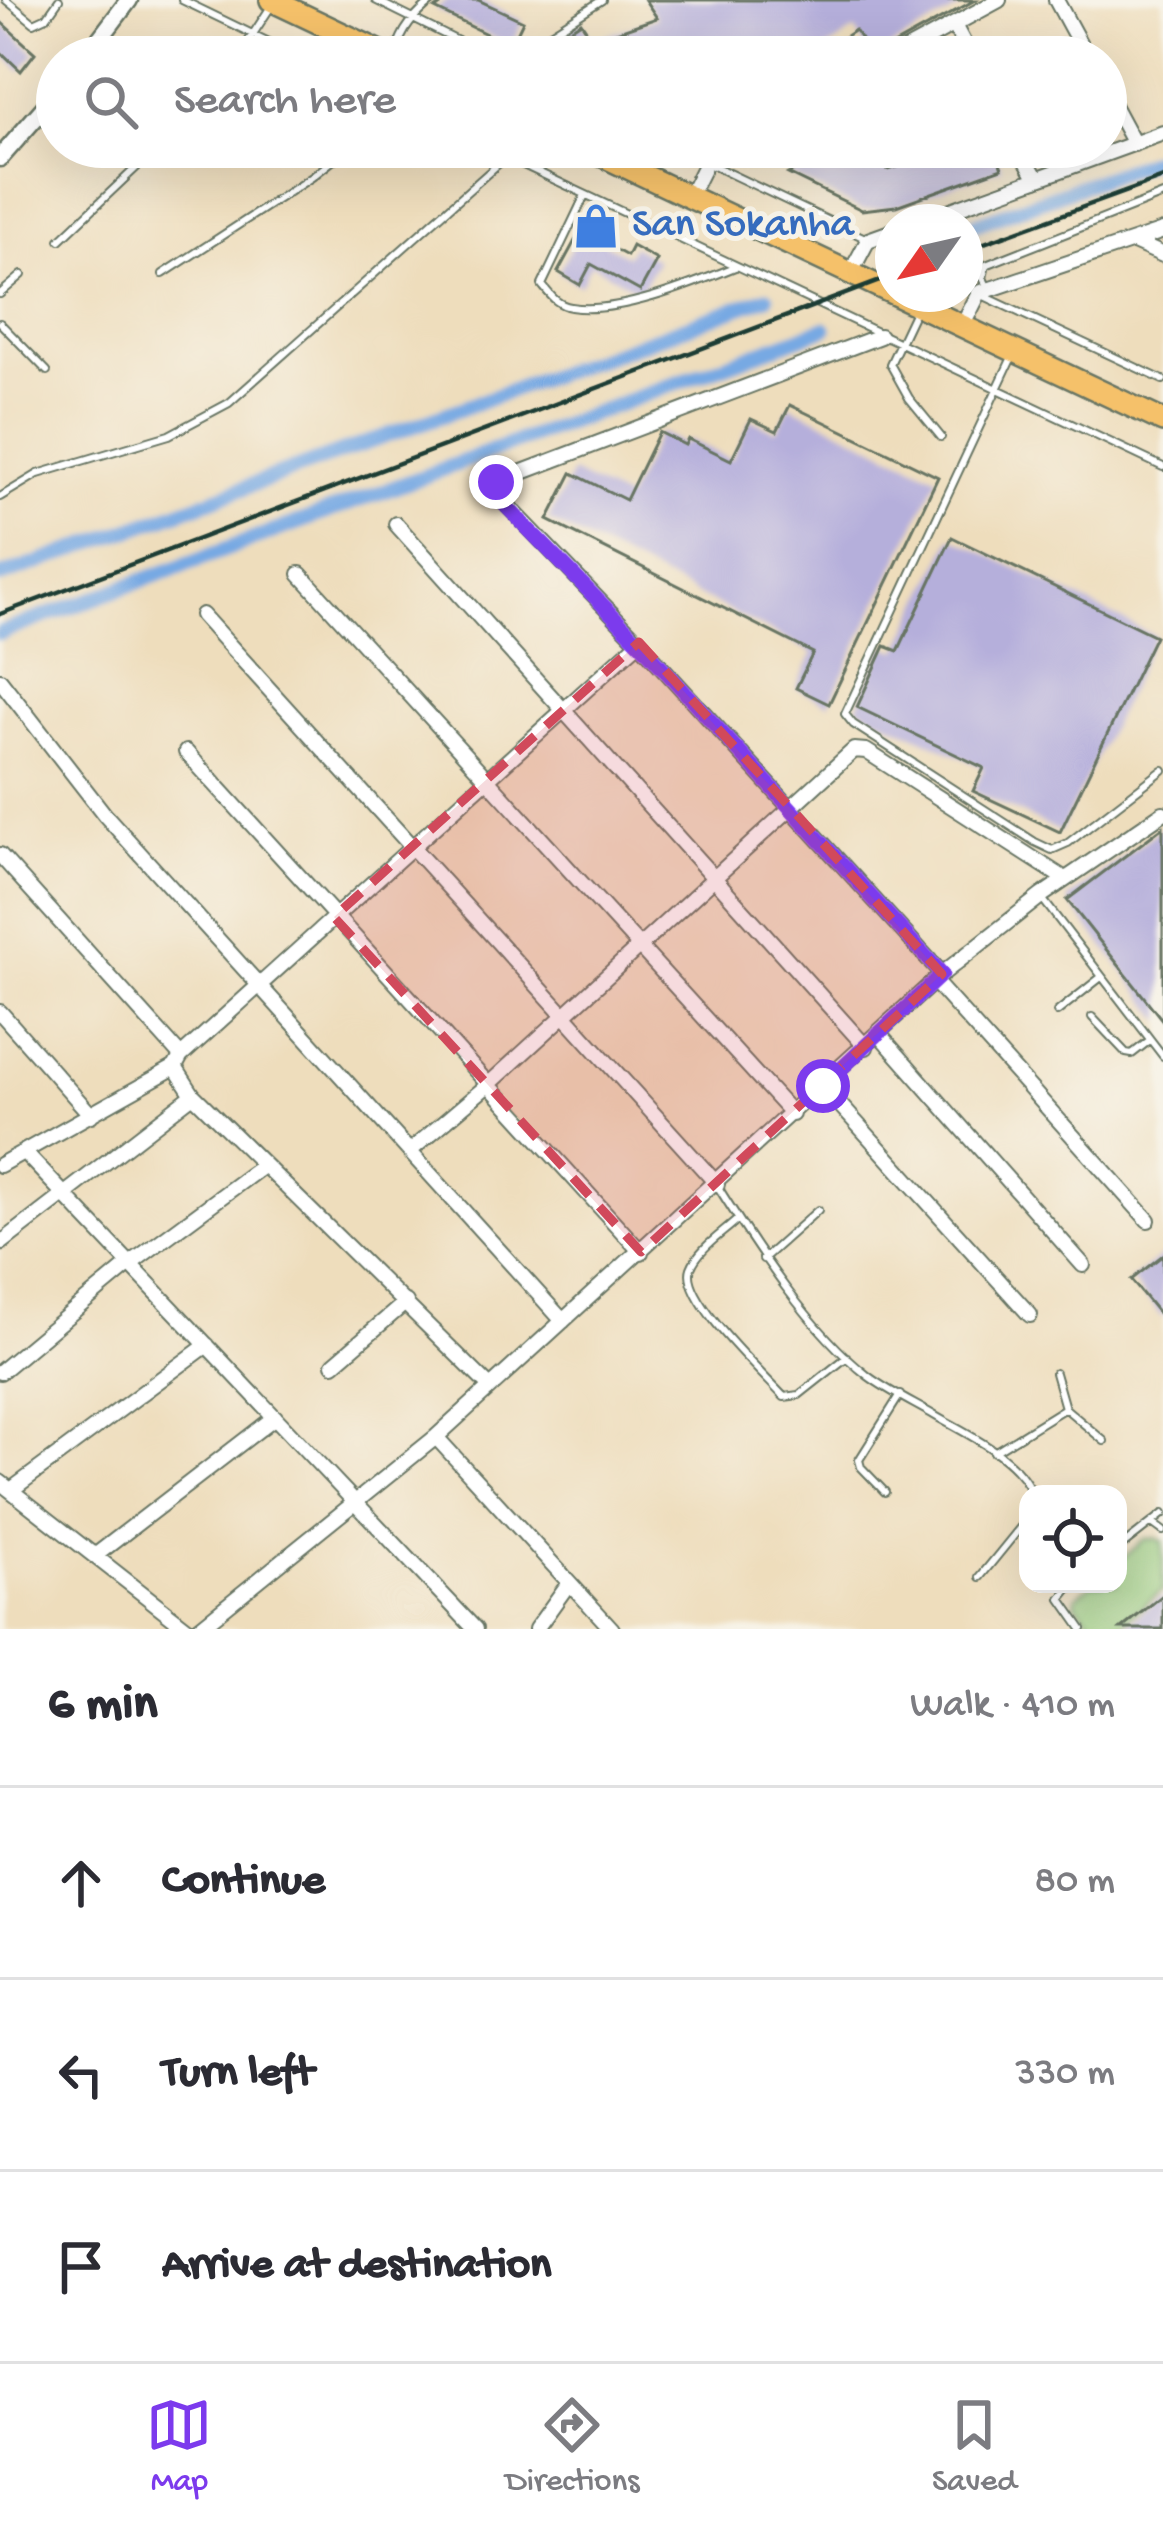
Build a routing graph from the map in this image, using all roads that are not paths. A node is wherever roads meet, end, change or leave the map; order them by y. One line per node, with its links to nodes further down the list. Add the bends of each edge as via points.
1 (6, 0): 2 (lane, via 34,22)
2 (59, 0)
3 (129, 0): 14 (street)
4 (182, 0): 13 (lane)
5 (375, 0): 11 (lane)
6 (434, 0): 11 (lane)
7 (602, 0): 18 (lane)
8 (999, 0): 12 (street)
9 (1056, 0): 21 (street)
10 (280, 2): 13 (lane); 15 (highway)
11 (412, 18): 16 (lane); 17 (lane)
12 (954, 25): 19 (street); 20 (street)
13 (255, 35)
14 (102, 36)
15 (350, 36)
16 (401, 36)
17 (448, 36)
18 (546, 36)
19 (933, 36)
20 (960, 36)
21 (1076, 36)
22 (36, 117): 27 (street)
23 (1127, 131): 25 (street)
24 (1163, 134): 25 (street)
25 (1134, 144): 26 (street)
26 (1127, 147)
27 (0, 158)
28 (136, 168): 44 (lane)
29 (325, 168): 49 (lane)
30 (494, 168): 68 (lane, via 229,404 169,435 38,474)
31 (529, 168): 38 (lane)
32 (628, 168): 40 (highway)
33 (704, 168): 40 (street)
34 (717, 168): 45 (lane)
35 (1031, 168): 37 (street)
36 (1067, 168): 37 (street)
37 (1037, 179): 41 (street)
38 (585, 195): 48 (lane); 48 (lane, via 542,285 555,301 585,308 652,297)
39 (1163, 195): 53 (lane, via 986,265)
40 (689, 197): 50 (highway)
41 (968, 204)
42 (1163, 231): 46 (street)
43 (875, 237): 45 (street)
44 (60, 240)
45 (868, 240): 50 (street)
46 (1134, 242): 47 (street); 53 (street)
47 (1163, 255)
48 (734, 267): 59 (lane)
49 (163, 274)
50 (850, 274): 52 (highway)
51 (22, 275): 54 (lane)
52 (875, 286)
53 (984, 292): 58 (street); 63 (lane)
54 (0, 294)
55 (914, 312): 60 (lane)
56 (930, 312): 58 (highway)
57 (0, 323): 62 (lane)
58 (962, 327): 61 (highway)
59 (880, 336): 60 (lane); 72 (street, via 496,482 496,496)
60 (899, 344): 64 (lane); 66 (lane, via 892,374)
61 (1016, 350): 64 (lane); 65 (highway)
62 (47, 371)
63 (1163, 380)
64 (1000, 387): 67 (lane); 76 (lane, via 845,714 1052,850)
65 (1163, 421)
66 (941, 436)
67 (1163, 467)
68 (0, 497)
69 (396, 524): 74 (street)
70 (300, 574): 77 (street)
71 (202, 615): 80 (street)
72 (639, 642): 74 (street); 78 (street)
73 (0, 680): 89 (street, via 105,815)
74 (560, 711): 77 (street); 82 (street)
75 (186, 752): 85 (street)
76 (1163, 770)
77 (486, 778): 80 (street); 86 (street)
78 (791, 806): 82 (street); 83 (street, via 854,750 866,751); 87 (street)
79 (1163, 813): 83 (street)
80 (412, 844): 85 (street); 92 (street)
81 (0, 855): 98 (street)
82 (711, 878): 86 (street); 96 (street)
83 (1065, 880): 84 (street)
84 (1041, 896): 87 (street); 88 (lane)
85 (334, 917): 89 (street); 99 (street)
86 (639, 945): 92 (street); 102 (street)
87 (938, 977): 94 (street); 112 (street)
88 (1100, 978): 91 (lane); 95 (lane)
89 (260, 984): 98 (street); 104 (street)
90 (0, 1012): 103 (street)
91 (1057, 1012)
92 (566, 1015): 99 (street); 108 (street)
93 (1092, 1017): 95 (lane, via 1126,1053)
94 (879, 1034): 96 (street); 117 (street)
95 (1150, 1040): 97 (lane)
96 (866, 1047): 100 (street)
97 (1163, 1056)
98 (178, 1061): 101 (street); 103 (street)
99 (488, 1085): 104 (street); 114 (street)
100 (823, 1086): 102 (street); 119 (street)
101 (193, 1095): 107 (street); 109 (street)
102 (793, 1114): 108 (street)
103 (91, 1115): 105 (street)
104 (410, 1151): 120 (street)
105 (24, 1152): 106 (street); 109 (street)
106 (1, 1162)
107 (264, 1165): 116 (street); 118 (street)
108 (717, 1184): 111 (lane); 114 (street)
109 (62, 1193): 113 (street); 116 (street)
110 (818, 1210): 115 (lane)
111 (738, 1219): 115 (lane); 122 (lane, via 689,1271 700,1304 784,1397 800,1395)
112 (1148, 1220)
113 (0, 1244)
114 (641, 1252): 120 (street)
115 (763, 1259): 122 (lane)
116 (130, 1264): 121 (street); 124 (street)
117 (1084, 1265)
118 (406, 1303): 123 (street); 126 (street)
119 (1030, 1315)
120 (563, 1321): 126 (street)
121 (207, 1345): 129 (street); 134 (street)
122 (847, 1357): 127 (lane)
123 (334, 1364)
124 (0, 1372)
125 (1055, 1372): 128 (lane)
126 (490, 1387): 130 (street)
127 (900, 1395): 132 (lane); 135 (lane, via 859,1460)
128 (1065, 1408): 131 (lane); 132 (lane)
129 (274, 1417): 136 (street); 142 (street)
130 (436, 1437): 136 (street); 144 (street)
131 (1104, 1441)
132 (994, 1452): 133 (lane)
133 (1029, 1485)
134 (5, 1486): 142 (street)
135 (885, 1492)
136 (357, 1504): 147 (street); 148 (street)
137 (1163, 1514): 138 (lane)
138 (1152, 1523): 140 (lane); 141 (lane)
139 (1019, 1529): 143 (lane)
140 (1163, 1531)
141 (1127, 1543)
142 (96, 1555): 146 (street)
143 (980, 1576)
144 (569, 1583): 149 (street); 150 (street)
145 (1066, 1593): 151 (lane, via 1061,1599)
146 (188, 1629)
147 (198, 1629)
148 (476, 1629)
149 (536, 1629)
150 (612, 1629)
151 (1082, 1629)

